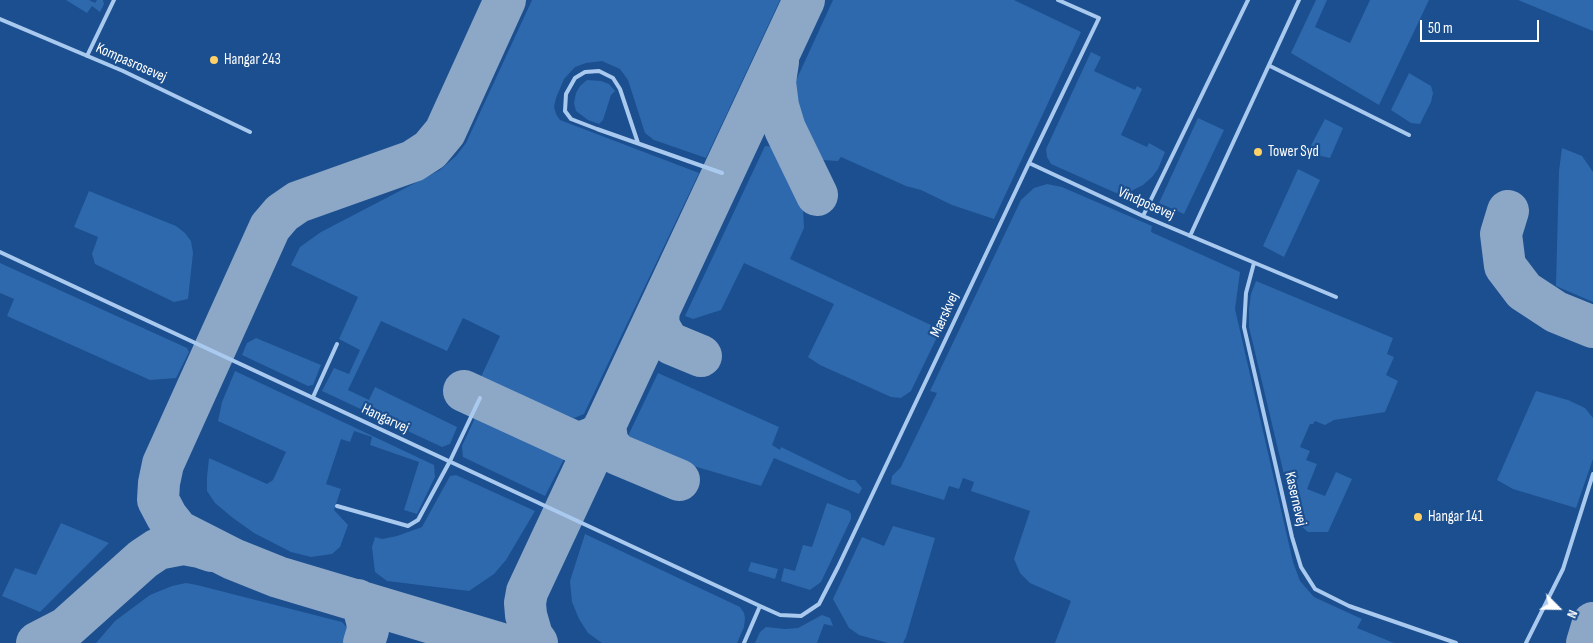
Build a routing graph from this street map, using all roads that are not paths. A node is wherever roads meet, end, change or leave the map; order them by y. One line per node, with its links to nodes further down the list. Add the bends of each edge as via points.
1 (114, 0): 6 (lane)
2 (1058, 0): 11 (lane, Mærskvej, via 1099,18)
3 (1248, 0): 13 (lane)
4 (1299, 0): 7 (lane)
5 (0, 19): 6 (lane, Kompasrosevej)
6 (87, 56): 8 (lane, Kompasrosevej)
7 (1270, 66): 9 (lane); 14 (lane)
8 (250, 132)
9 (1410, 135)
10 (638, 143): 10 (lane, via 571,119 564,111 566,94 574,78 585,72 599,71 613,78 620,89); 12 (lane)
11 (1029, 163): 13 (lane, Vindposevej); 24 (lane, Mærskvej, via 819,604 801,616 780,616)
12 (722, 173)
13 (1143, 216): 14 (lane, Vindposevej)
14 (1190, 236): 16 (lane, Vindposevej)
15 (0, 252): 19 (lane, Hangarvej)
16 (1254, 263): 17 (lane, Vindposevej); 26 (lane, Kasernevej, via 1246,293 1244,327 1301,568 1314,589 1332,598)
17 (1336, 297)
18 (337, 344): 19 (lane)
19 (312, 397): 21 (lane, Hangarvej)
20 (480, 398): 21 (lane)
21 (450, 461): 23 (lane, via 418,520 408,526); 24 (lane, Hangarvej)
22 (1593, 474): 27 (lane, via 1563,569)
23 (336, 506)
24 (760, 606): 25 (lane)
25 (744, 643)
26 (1456, 643)
27 (1526, 643)

